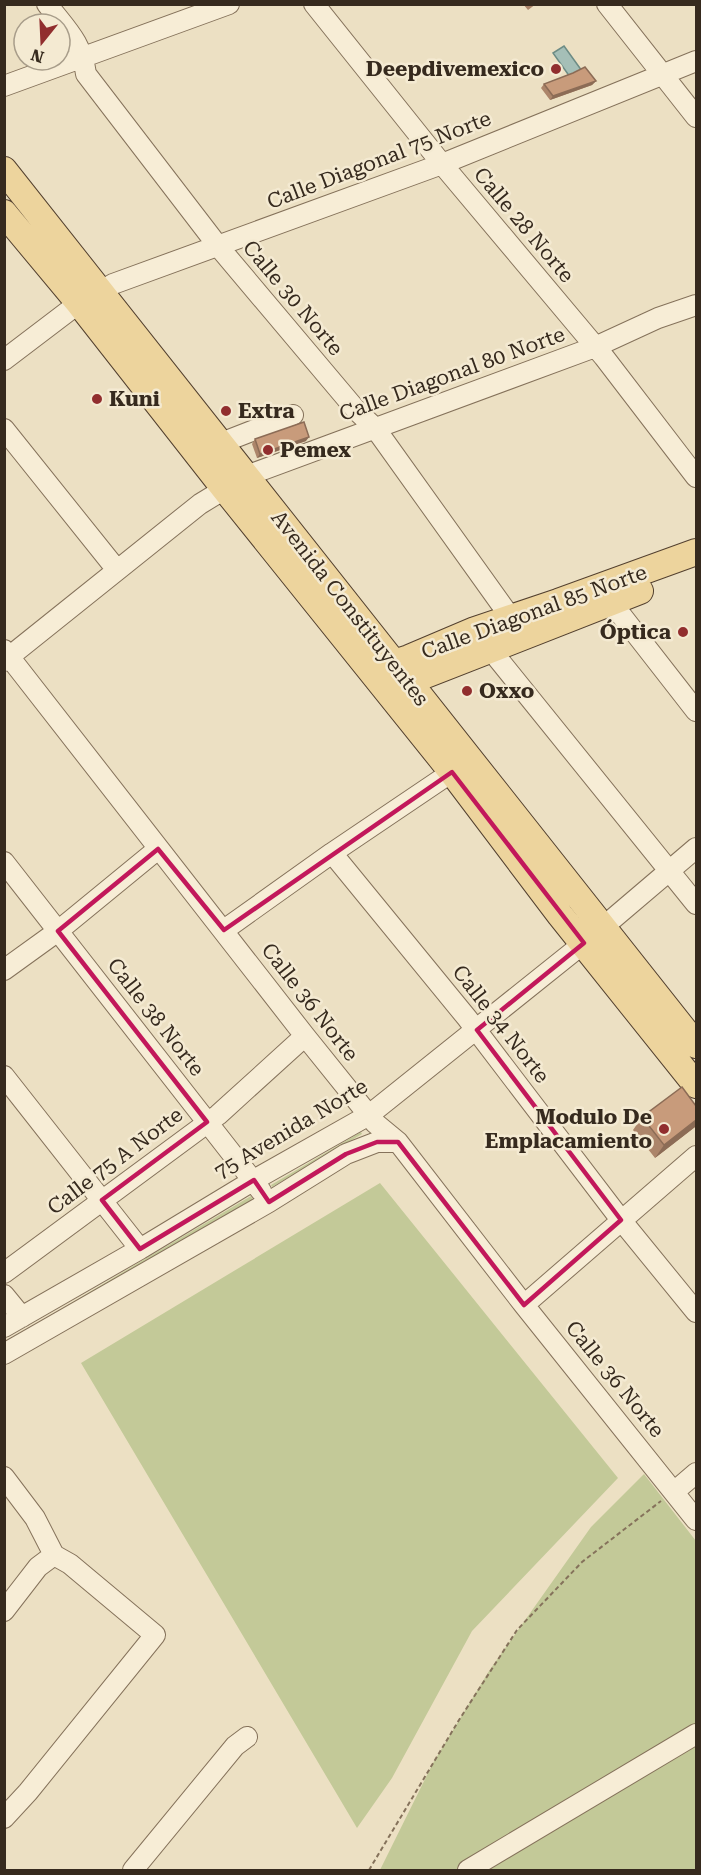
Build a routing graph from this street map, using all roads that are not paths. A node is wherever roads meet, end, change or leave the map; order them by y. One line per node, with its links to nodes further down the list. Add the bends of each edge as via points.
1 (47, 4): 5 (street, Calle 30 Norte)
2 (229, 4): 5 (street)
3 (314, 4): 10 (street, Calle 28 Norte)
4 (607, 4): 7 (street)
5 (83, 56): 8 (street); 13 (street, Calle 30 Norte, via 86,74)
6 (696, 61): 7 (street, Calle Diagonal 75 Norte)
7 (663, 74): 9 (street); 10 (street, Calle Diagonal 75 Norte)
8 (4, 86)
9 (696, 117)
10 (442, 164): 13 (street, Calle Diagonal 75 Norte); 16 (street, Calle 28 Norte)
11 (4, 170): 14 (main road, Avenida Constituyentes)
12 (4, 213): 14 (main road, Avenida Constituyentes, via 44,263)
13 (218, 246): 14 (street, Calle Diagonal 75 Norte, via 113,284); 19 (street, Calle 30 Norte)
14 (90, 298): 17 (street, Calle Diagonal 75 Norte); 21 (main road, Avenida Constituyentes); 24 (main road, Avenida Constituyentes)
15 (696, 305): 16 (street, Calle Diagonal 80 Norte)
16 (595, 347): 19 (street, Calle Diagonal 80 Norte); 23 (street, Calle 28 Norte)
17 (4, 360)
18 (293, 415): 21 (street)
19 (375, 428): 22 (street, Calle Diagonal 80 Norte); 29 (street, Calle 30 Norte)
20 (4, 429): 26 (street)
21 (221, 443): 22 (main road, Avenida Constituyentes)
22 (246, 476): 24 (street, Calle Diagonal 80 Norte); 32 (main road, Avenida Constituyentes)
23 (696, 477)
24 (224, 488): 26 (street, Calle Diagonal 80 Norte); 32 (main road, Avenida Constituyentes)
25 (696, 552): 29 (main road, Calle Diagonal 85 Norte)
26 (117, 570): 31 (street, Calle Diagonal 80 Norte)
27 (696, 570): 28 (main road, Calle Diagonal 85 Norte)
28 (611, 602): 30 (main road, Calle Diagonal 85 Norte); 33 (street)
29 (511, 618): 30 (main road, Calle Diagonal 85 Norte)
30 (482, 639): 32 (main road, Calle Diagonal 85 Norte); 39 (street)
31 (6, 656): 36 (street, Calle 36 Norte)
32 (389, 676): 34 (main road, Avenida Constituyentes); 43 (main road, Avenida Constituyentes)
33 (696, 711)
34 (452, 772): 37 (street); 43 (main road, Avenida Constituyentes)
35 (696, 848): 39 (street, 75 Avenida Norte)
36 (158, 849): 41 (street, Calle 36 Norte); 42 (street)
37 (332, 853): 41 (street); 45 (street, Calle 34 Norte)
38 (4, 862): 42 (street, Calle 38 Norte)
39 (670, 872): 40 (street); 43 (street, 75 Avenida Norte)
40 (696, 904)
41 (224, 930): 46 (street, Calle 36 Norte)
42 (58, 931): 44 (street); 51 (street, Calle 38 Norte)
43 (593, 935): 45 (street, 75 Avenida Norte); 47 (main road, Avenida Constituyentes); 49 (main road, Avenida Constituyentes)
44 (4, 970)
45 (477, 1030): 50 (street, 75 Avenida Norte); 57 (street, Calle 34 Norte)
46 (305, 1036): 50 (street, Calle 36 Norte); 51 (street, Calle 75 A Norte)
47 (696, 1046)
48 (4, 1076): 55 (street)
49 (696, 1086)
50 (369, 1115): 52 (street, Calle 36 Norte); 54 (street, 75 Avenida Norte)
51 (207, 1122): 54 (street, Calle 38 Norte); 55 (street, Calle 75 A Norte)
52 (398, 1142): 56 (street, via 377,1142 346,1154); 61 (street, Calle 36 Norte)
53 (696, 1156): 57 (street)
54 (254, 1180): 56 (street, Calle 38 Norte); 58 (street, 75 Avenida Norte)
55 (102, 1200): 58 (street); 59 (street, Calle 75 A Norte)
56 (269, 1202): 65 (street)
57 (621, 1220): 61 (street); 62 (street, Calle 34 Norte)
58 (140, 1249): 63 (street, 75 Avenida Norte)
59 (4, 1273)
60 (4, 1295): 63 (street)
61 (524, 1305): 68 (street, Calle 36 Norte)
62 (696, 1312)
63 (22, 1317): 64 (street, 75 Avenida Norte)
64 (4, 1328)
65 (4, 1354)
66 (696, 1473): 68 (street)
67 (4, 1477): 70 (street, via 34,1518)
68 (675, 1491): 69 (street, Calle 36 Norte)
69 (696, 1520)
70 (54, 1555): 71 (street, via 38,1567); 74 (street, via 155,1635)
71 (4, 1611)
72 (696, 1734): 76 (street)
73 (247, 1737): 75 (street, via 235,1746)
74 (4, 1818)
75 (133, 1870)
76 (468, 1870)

